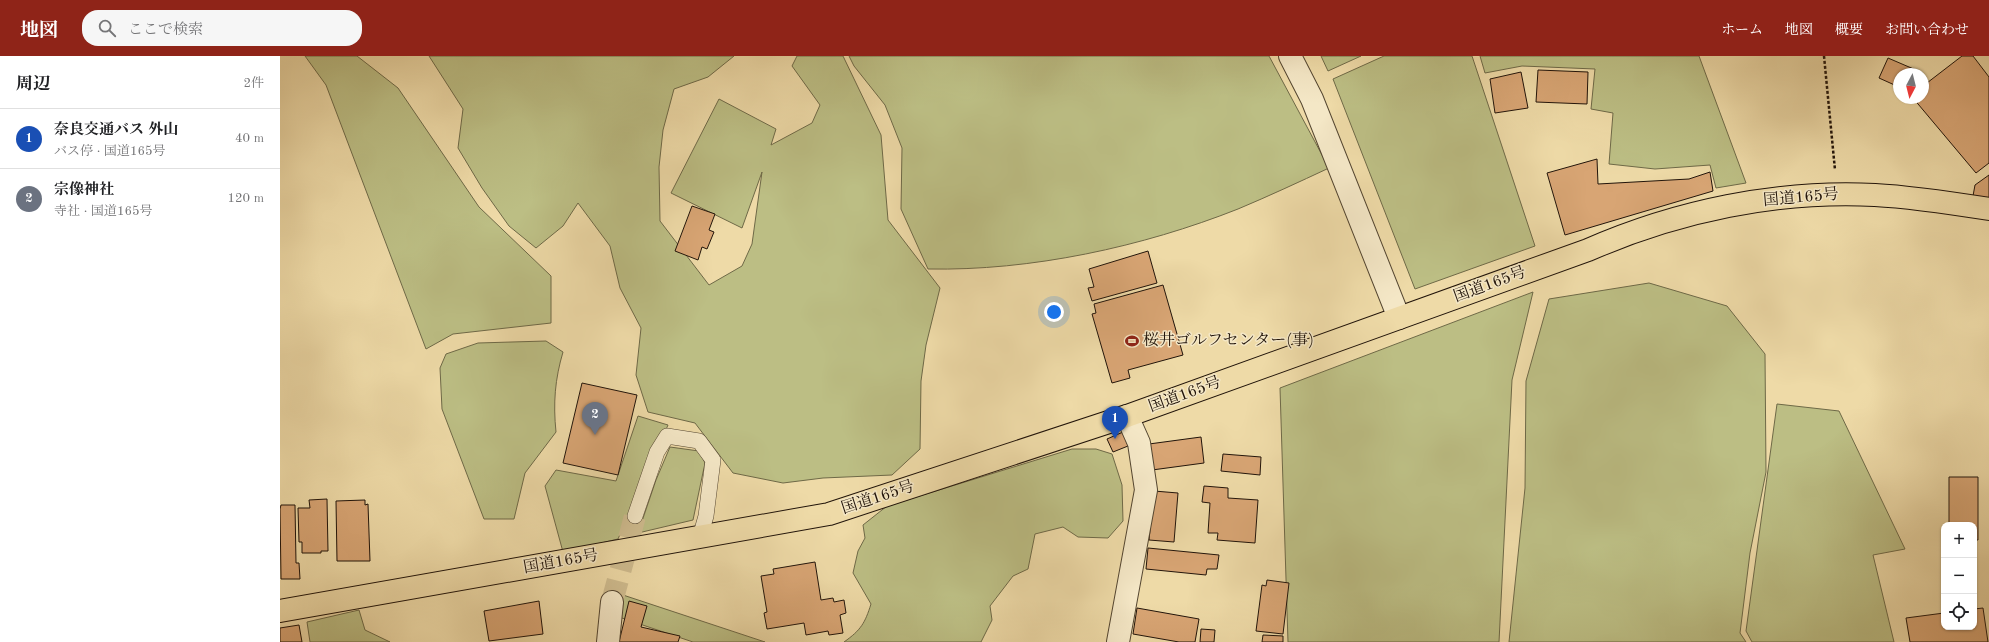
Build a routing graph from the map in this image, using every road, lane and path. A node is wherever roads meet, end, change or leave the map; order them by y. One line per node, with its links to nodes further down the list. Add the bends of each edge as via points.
1 (1290, 56): 5 (street, via 1312,99)
2 (1824, 56): 3 (path)
3 (1837, 194): 4 (highway, 国道165号, via 1875,195); 5 (highway, 国道165号, via 1730,205 1671,220 1624,234 1588,250)
4 (1989, 209)
5 (1399, 318): 6 (highway, 国道165号)
6 (1127, 416): 8 (highway, 国道165号, via 829,514); 12 (street, via 1139,442 1146,490)
7 (635, 516): 8 (lane, via 657,452 667,436 700,441 713,460 706,516)
8 (700, 537): 10 (highway, 国道165号)
9 (612, 602): 11 (street)
10 (280, 611)
11 (608, 642)
12 (1118, 642)

